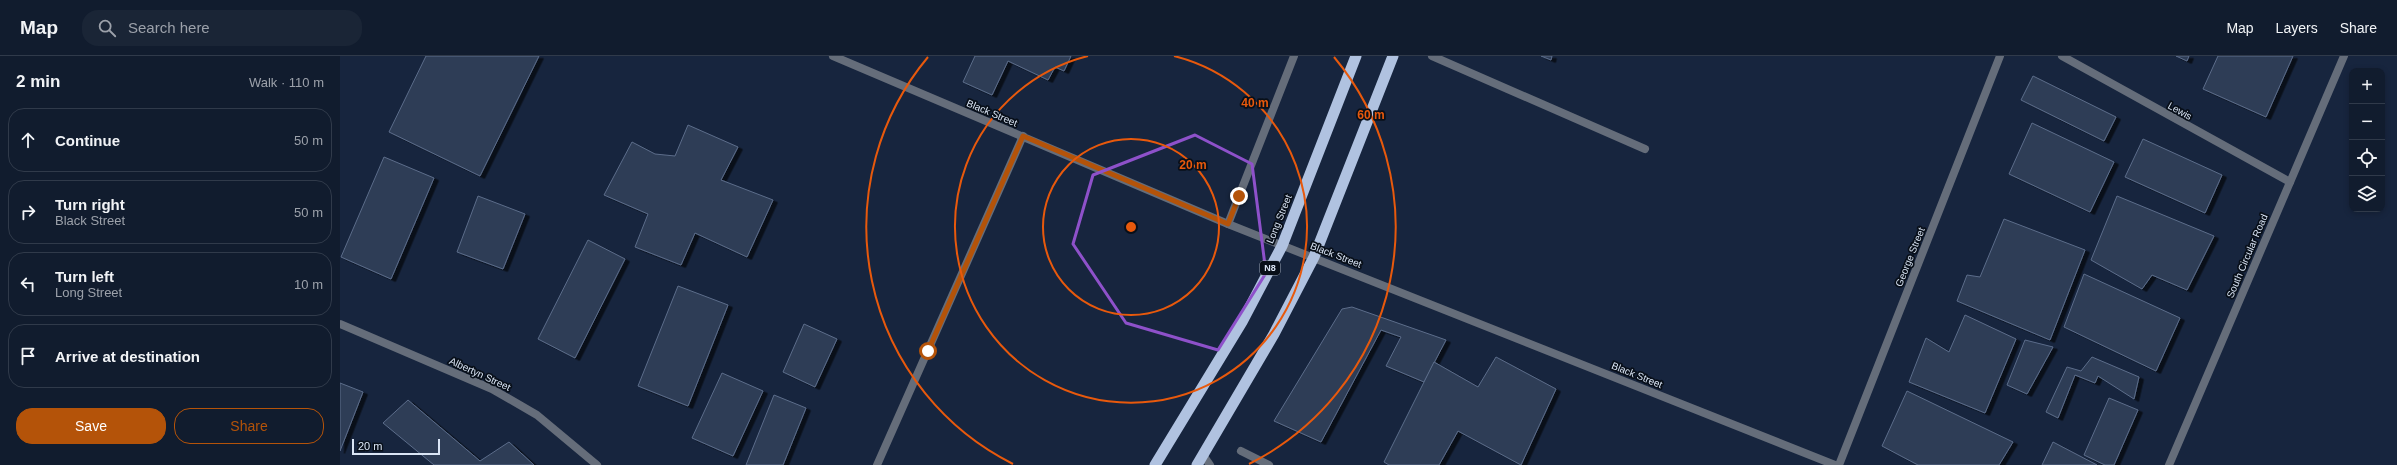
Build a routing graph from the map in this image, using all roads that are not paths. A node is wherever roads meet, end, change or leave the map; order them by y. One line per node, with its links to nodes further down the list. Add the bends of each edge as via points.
1 (832, 56): 9 (street, Black Street)
2 (1294, 56): 12 (street)
3 (1356, 56): 13 (highway, Long Street / N8)
4 (1393, 56): 14 (highway)
5 (1432, 56): 10 (street)
6 (2000, 56): 25 (street, George Street)
7 (2062, 56): 11 (street, Lewis)
8 (2344, 56): 11 (street, South Circular Road)
9 (1023, 136): 12 (street, Black Street); 19 (street)
10 (1645, 149)
11 (2290, 182): 26 (street, South Circular Road)
12 (1228, 224): 13 (street, Black Street)
13 (1282, 246): 14 (street, Black Street); 20 (highway, Long Street / N8, via 1242,322)
14 (1314, 256): 17 (highway, via 1274,334); 24 (street, Black Street)
15 (340, 324): 18 (street, Albertyn Street, via 492,389 537,415)
16 (1241, 451): 23 (street)
17 (1203, 455): 21 (highway); 22 (street)
18 (597, 465)
19 (877, 465)
20 (1155, 465)
21 (1197, 465)
22 (1210, 465)
23 (1269, 465)
24 (1835, 465)
25 (1839, 465)
26 (2169, 465)

